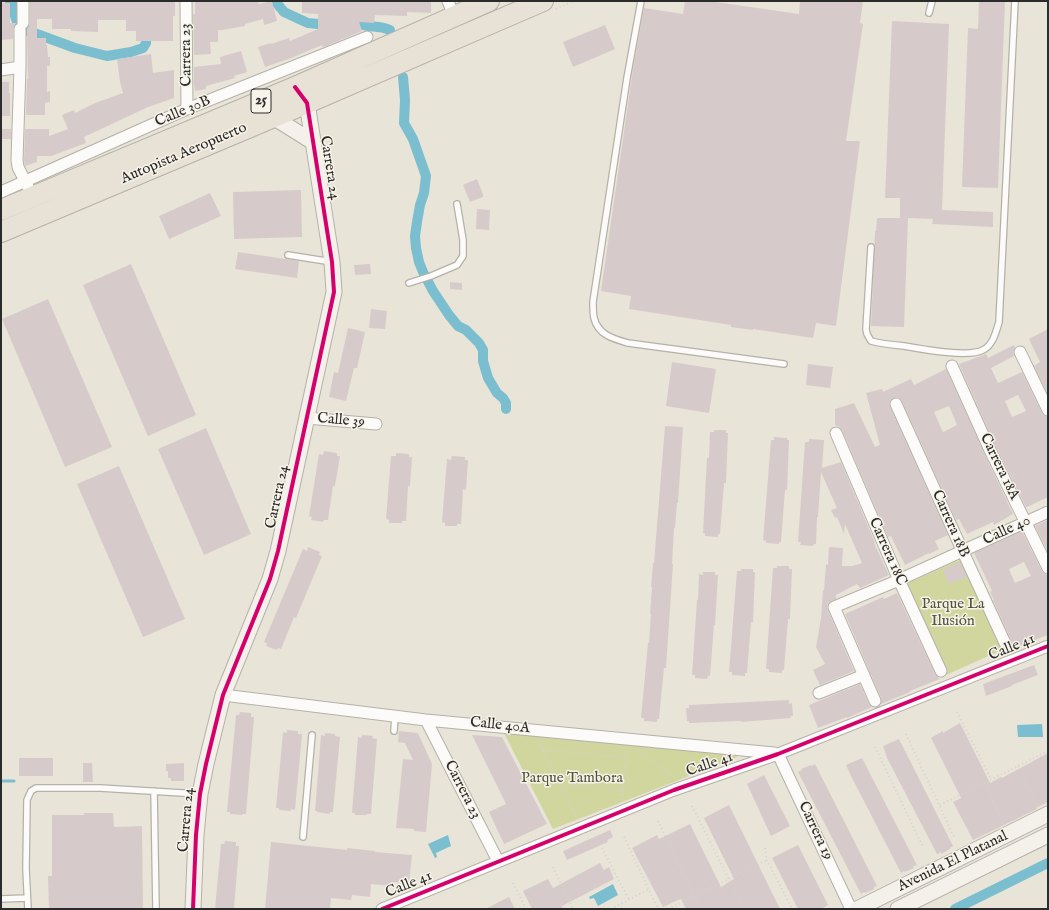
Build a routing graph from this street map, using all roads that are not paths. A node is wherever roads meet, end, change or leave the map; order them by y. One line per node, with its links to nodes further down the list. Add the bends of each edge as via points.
1 (23, 1): 11 (street)
2 (186, 1): 15 (street, Carrera 23)
3 (489, 1): 8 (highway, Autopista Aeropuerto / 25)
4 (543, 1): 14 (highway, Autopista Aeropuerto / 25)
5 (641, 1): 28 (lane, via 593,302 597,327 611,338 628,343)
6 (932, 1): 9 (lane)
7 (1015, 1): 23 (lane, via 999,322 996,335 988,347 978,353 961,353 871,341 866,329)
8 (451, 8): 13 (highway, Autopista Aeropuerto / 25)
9 (929, 13)
10 (367, 37): 15 (street, Calle 30B)
11 (20, 67): 12 (street); 19 (street, via 17,160)
12 (1, 70)
13 (295, 86): 14 (street, Carrera 24); 19 (highway, Autopista Aeropuerto / 25)
14 (307, 103): 16 (highway, Autopista Aeropuerto / 25); 17 (street, Carrera 24)
15 (187, 109): 19 (street, Calle 30B)
16 (273, 117): 17 (street, Carrera 24); 19 (highway, Autopista Aeropuerto / 25)
17 (313, 142): 25 (street, Carrera 24)
18 (1, 192): 19 (street, Calle 30B)
19 (32, 198): 21 (highway, Autopista Aeropuerto / 25); 22 (highway, Autopista Aeropuerto / 25)
20 (457, 204): 26 (lane, via 463,240 463,256 457,266)
21 (1, 210)
22 (1, 232)
23 (871, 247)
24 (288, 254): 25 (lane)
25 (332, 262): 32 (street, Carrera 24, via 334,292)
26 (409, 283)
27 (1020, 352): 31 (street)
28 (784, 364)
29 (952, 366): 36 (street, Carrera 18A)
30 (896, 404): 37 (street, Carrera 18B)
31 (1048, 410)
32 (307, 418): 33 (street, Calle 39); 45 (street, Carrera 24, via 270,579)
33 (376, 424)
34 (836, 433): 39 (street, Carrera 18C)
35 (1048, 512): 36 (street, Calle 40)
36 (1026, 522): 37 (street, Calle 40); 38 (street, Carrera 18A)
37 (963, 552): 39 (street, Calle 40); 40 (street, Carrera 18B)
38 (1048, 568)
39 (899, 580): 42 (street, Carrera 18C); 43 (street, Calle 40, via 834,607)
40 (1005, 643)
41 (1048, 646): 51 (street, Calle 41)
42 (941, 671)
43 (864, 675): 44 (street); 46 (street)
44 (819, 693)
45 (223, 696): 47 (street, Calle 40A); 53 (street, Carrera 24)
46 (875, 701)
47 (395, 716): 48 (street, Calle 40A); 49 (lane)
48 (426, 720): 51 (street, Calle 40A); 57 (street, Carrera 23)
49 (394, 731)
50 (312, 735): 56 (lane)
51 (778, 754): 57 (street, Calle 41, via 674,790); 64 (street, Carrera 19)
52 (154, 791): 53 (lane); 58 (lane, via 100,788 36,788 31,791 27,800); 61 (lane)
53 (200, 794): 62 (street, Carrera 24)
54 (1043, 811): 65 (street, Avenida El Platanal)
55 (1048, 835): 66 (street, Avenida El Platanal)
56 (303, 837)
57 (498, 861): 63 (street, Calle 41)
58 (27, 898): 59 (lane); 60 (lane)
59 (1, 899)
60 (28, 909)
61 (156, 909)
62 (193, 909)
63 (382, 909)
64 (851, 909)
65 (857, 909)
66 (898, 909)

